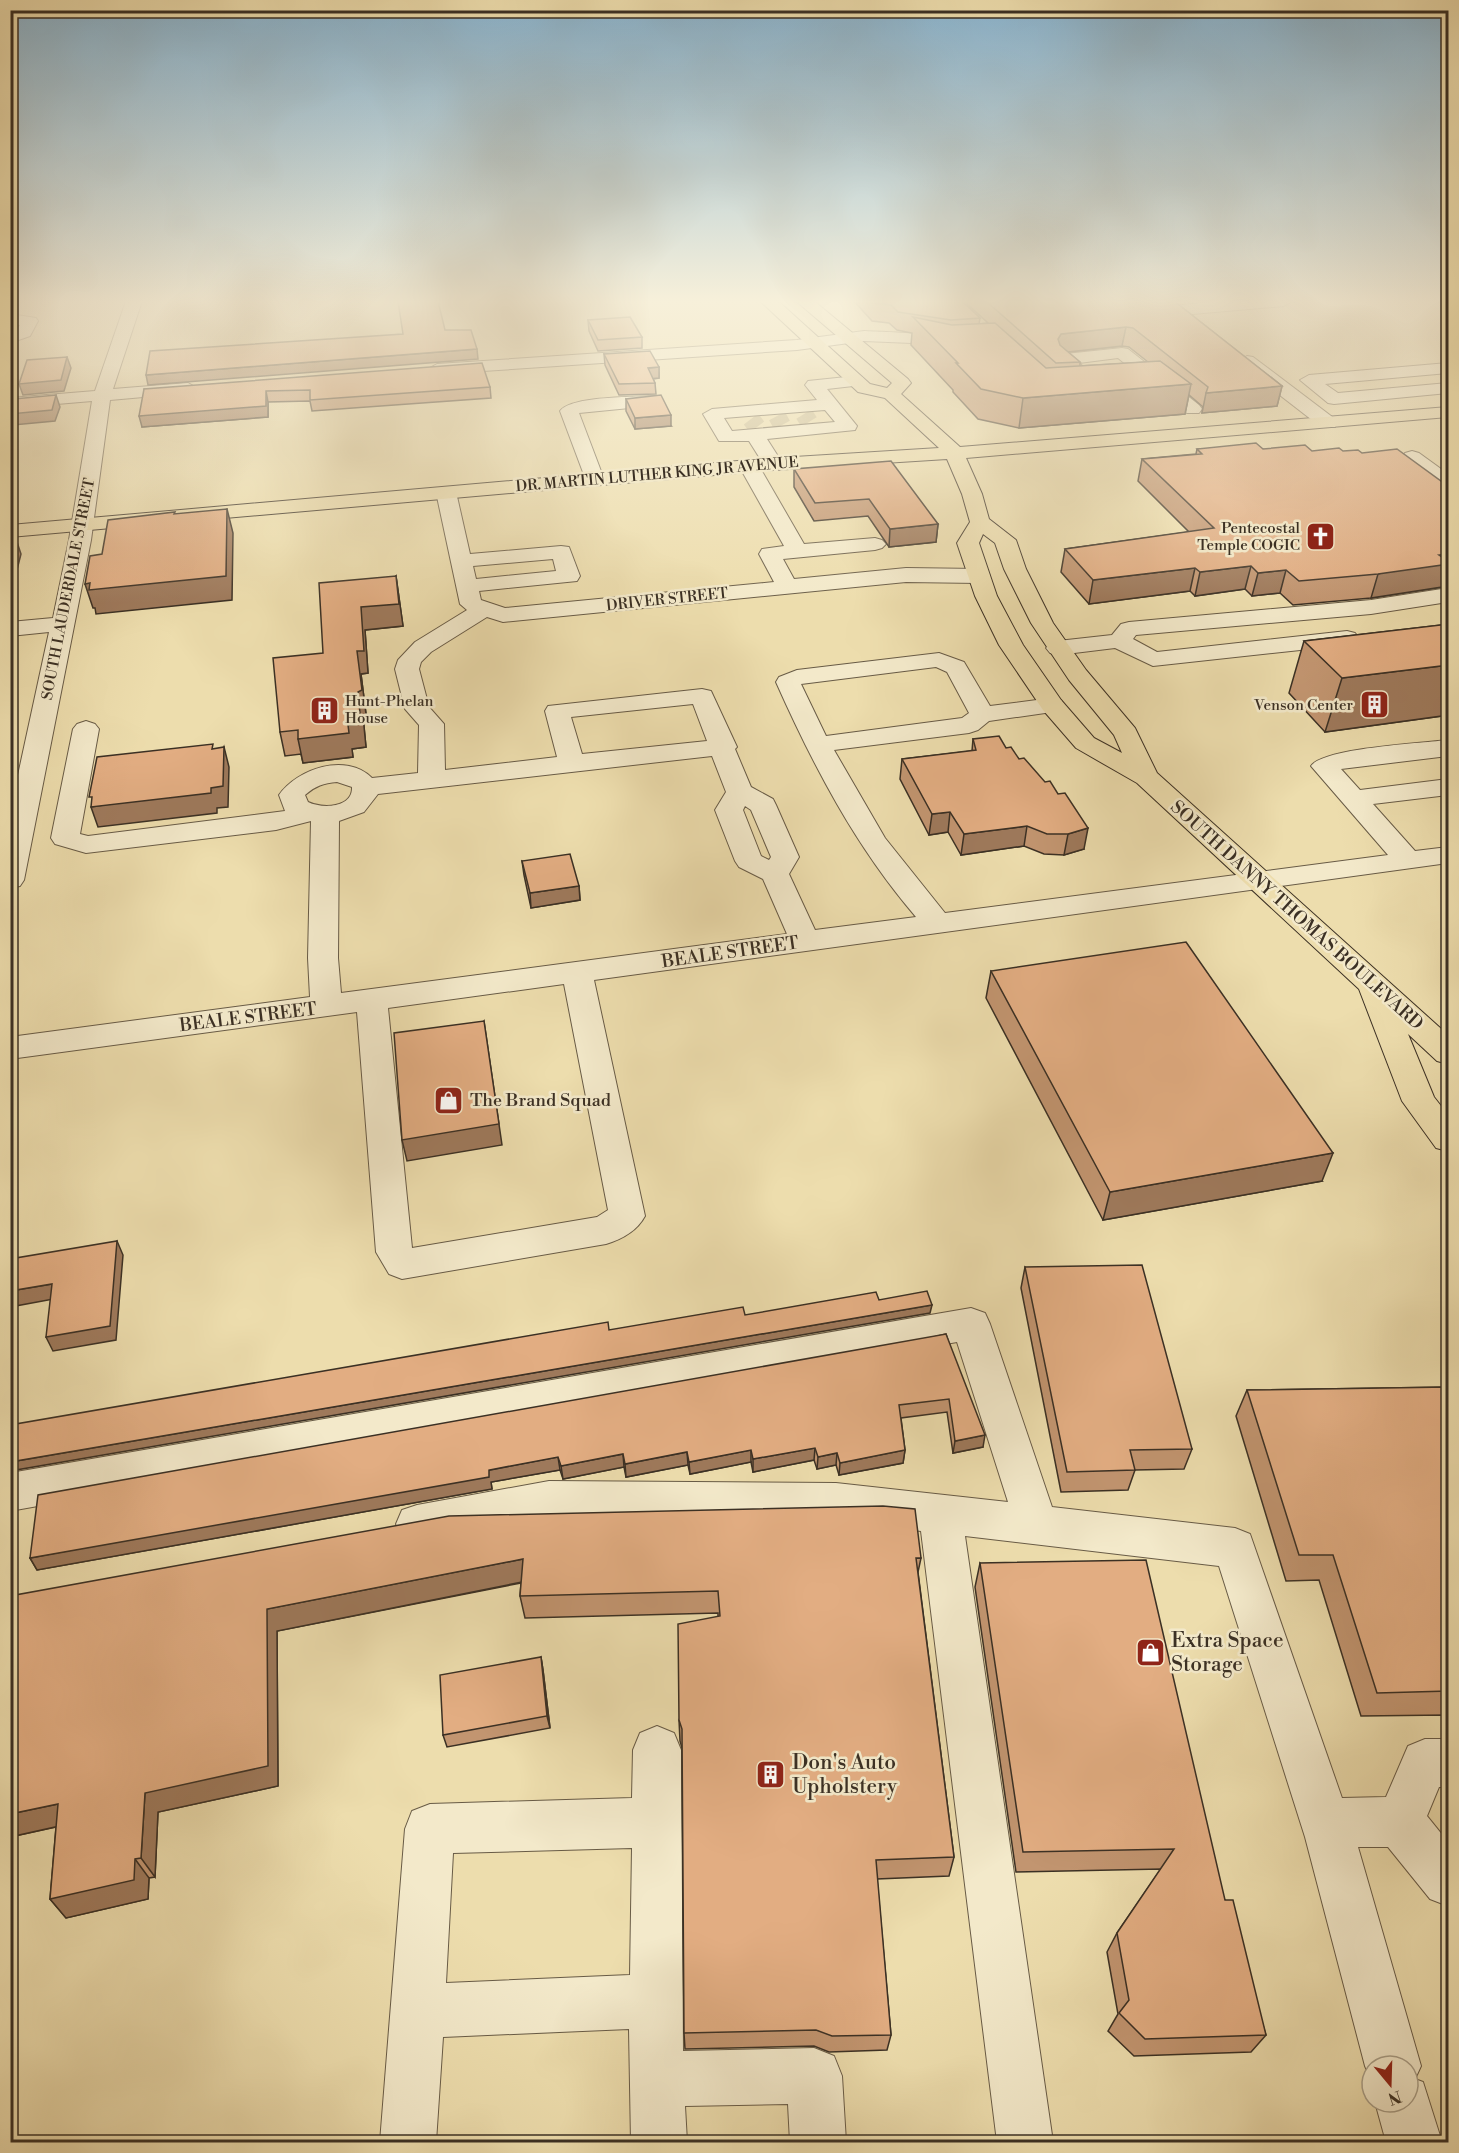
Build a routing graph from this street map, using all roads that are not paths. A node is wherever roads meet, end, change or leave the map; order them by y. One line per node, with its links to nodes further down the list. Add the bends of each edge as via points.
1 (28, 401): 8 (street)
2 (101, 401): 24 (street, SOUTH LAUDERDALE STREET)
3 (638, 401): 20 (street, via 568,411)
4 (828, 401): 9 (street)
5 (899, 401): 16 (main road)
6 (1184, 401): 10 (street)
7 (1300, 401): 14 (street)
8 (10, 403)
9 (830, 404): 12 (street); 12 (street, via 848,426)
10 (1193, 409)
11 (1449, 412): 14 (main road, DR. MARTIN LUTHER KING JR AVENUE)
12 (806, 418): 13 (street); 13 (street)
13 (780, 420): 15 (street); 15 (street)
14 (1328, 423): 16 (main road, DR. MARTIN LUTHER KING JR AVENUE)
15 (754, 425): 18 (street)
16 (953, 451): 18 (main road, DR. MARTIN LUTHER KING JR AVENUE); 23 (main road)
17 (1439, 454): 21 (street, via 1412,457)
18 (773, 464): 19 (main road, DR. MARTIN LUTHER KING JR AVENUE)
19 (749, 466): 20 (main road, DR. MARTIN LUTHER KING JR AVENUE); 27 (street)
20 (594, 479): 22 (main road, DR. MARTIN LUTHER KING JR AVENUE)
21 (1449, 483)
22 (446, 492): 24 (main road, DR. MARTIN LUTHER KING JR AVENUE); 28 (street)
23 (980, 522): 29 (main road, SOUTH DANNY THOMAS BOULEVARD, via 968,543); 38 (main road, SOUTH DANNY THOMAS BOULEVARD, via 1005,540 1029,599)
24 (82, 525): 25 (main road, DR. MARTIN LUTHER KING JR AVENUE); 34 (street, SOUTH LAUDERDALE STREET)
25 (10, 531)
26 (875, 543): 27 (street)
27 (797, 551): 31 (street, via 770,554)
28 (462, 561): 30 (street); 30 (street, via 570,551 569,576)
29 (979, 576): 31 (street, DRIVER STREET, via 906,575); 39 (main road, SOUTH DANNY THOMAS BOULEVARD, via 1011,645)
30 (468, 586): 33 (street, via 471,604)
31 (787, 586): 33 (street, DRIVER STREET, via 503,615)
32 (1449, 596): 37 (street, via 1129,629)
33 (484, 609): 49 (street, via 423,647 407,669 417,709 431,724)
34 (63, 624): 35 (street); 42 (street, SOUTH LAUDERDALE STREET)
35 (10, 629)
36 (1366, 636): 37 (street, via 1153,659)
37 (1119, 641): 38 (street)
38 (1058, 648): 48 (main road, SOUTH DANNY THOMAS BOULEVARD, via 1126,734)
39 (1052, 705): 40 (street); 48 (main road, SOUTH DANNY THOMAS BOULEVARD, via 1085,743)
40 (982, 715): 44 (street, via 969,725); 44 (street, via 956,667 939,660 797,677 788,682)
41 (86, 729): 54 (street, via 65,838 86,845)
42 (39, 742): 43 (street); 60 (street, SOUTH LAUDERDALE STREET)
43 (10, 745)
44 (816, 745): 62 (street, via 907,890)
45 (724, 747): 47 (street); 47 (street, via 702,696 557,711); 52 (street)
46 (1449, 748): 53 (street, via 1342,760 1324,766)
47 (572, 763): 49 (street)
48 (1146, 777): 61 (main road, SOUTH DANNY THOMAS BOULEVARD)
49 (431, 780): 50 (street)
50 (366, 787): 54 (street, via 365,797 349,809); 54 (street, via 347,775 324,775 303,782 292,795 292,801 296,807)
51 (1449, 787): 53 (street)
52 (739, 792): 55 (street, via 763,805); 56 (street, via 729,810)
53 (1353, 799): 58 (street)
54 (316, 814): 67 (street)
55 (773, 829): 56 (street); 59 (street, via 784,856)
56 (738, 834): 59 (street, via 748,861)
57 (1449, 855): 58 (street, BEALE STREET)
58 (1409, 861): 61 (street, BEALE STREET)
59 (775, 874): 63 (street)
60 (10, 880)
61 (1261, 880): 62 (street, BEALE STREET); 65 (main road, SOUTH DANNY THOMAS BOULEVARD)
62 (937, 923): 63 (street, BEALE STREET)
63 (805, 942): 64 (street, BEALE STREET)
64 (577, 973): 66 (street, BEALE STREET); 66 (street, via 627,1216 606,1230 402,1264 393,1252)
65 (1370, 980): 69 (main road, SOUTH DANNY THOMAS BOULEVARD); 70 (main road, via 1419,1101)
66 (372, 1000): 67 (street, BEALE STREET)
67 (326, 1006): 68 (street, BEALE STREET)
68 (10, 1048)
69 (1449, 1053)
70 (1449, 1139)
71 (10, 1492): 73 (street, via 971,1324)
72 (940, 1514): 73 (street); 74 (street, via 836,1502 549,1500); 89 (street)
73 (1036, 1524): 79 (street, via 1235,1548)
74 (385, 1530)
75 (657, 1750): 77 (street)
76 (1449, 1763): 78 (street, via 1425,1763)
77 (656, 1822): 81 (street); 82 (street, via 430,1829)
78 (1400, 1822): 79 (street); 80 (street)
79 (1325, 1823): 83 (street)
80 (1449, 1881)
81 (656, 2001): 82 (street); 84 (street)
82 (416, 2011): 86 (street)
83 (1391, 2054)
84 (656, 2079): 87 (street); 88 (street, via 814,2076)
85 (1406, 2114): 90 (street)
86 (408, 2142)
87 (658, 2142)
88 (818, 2142)
89 (1025, 2142)
90 (1414, 2142)

